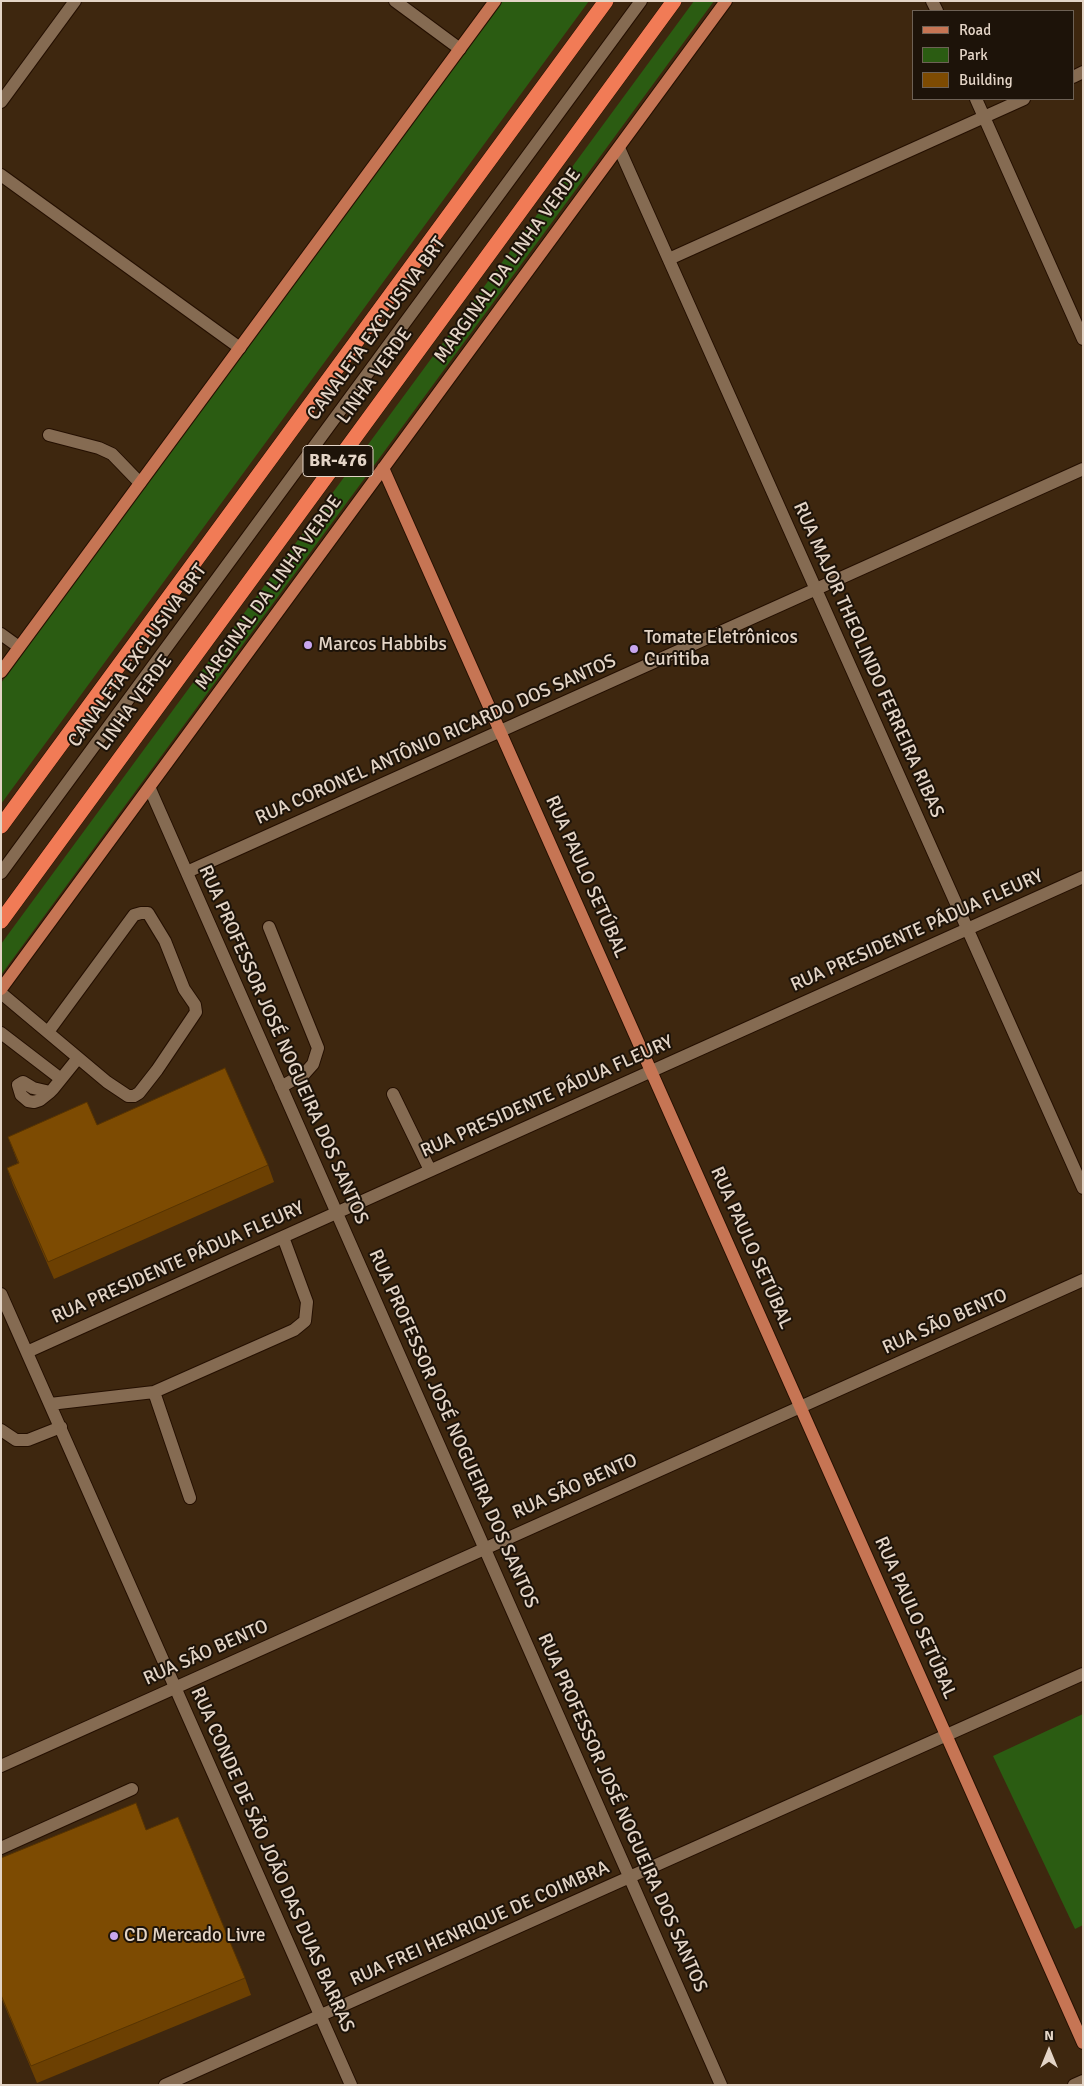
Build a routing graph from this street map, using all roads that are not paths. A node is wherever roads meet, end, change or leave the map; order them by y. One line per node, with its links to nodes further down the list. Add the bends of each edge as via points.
1 (76, 1): 11 (street)
2 (395, 1): 8 (street)
3 (495, 1): 8 (main road)
4 (606, 1): 28 (highway, LINHA VERDE / BR-476)
5 (642, 1): 30 (street, CANALETA EXCLUSIVA BRT)
6 (674, 1): 32 (highway, LINHA VERDE / BR-476)
7 (726, 1): 13 (main road, MARGINAL DA LINHA VERDE)
8 (460, 49): 17 (main road)
9 (976, 100): 12 (street)
10 (1022, 100): 12 (street)
11 (1, 102)
12 (984, 116): 15 (street); 16 (street)
13 (619, 148): 15 (street, RUA MAJOR THEOLINDO FERREIRA RIBAS); 19 (main road, MARGINAL DA LINHA VERDE)
14 (1, 175): 17 (street)
15 (669, 259): 22 (street, RUA MAJOR THEOLINDO FERREIRA RIBAS)
16 (1083, 339)
17 (240, 348): 21 (main road)
18 (49, 435): 21 (street, via 112,454)
19 (383, 468): 26 (main road, RUA PAULO SETÚBAL); 27 (main road, MARGINAL DA LINHA VERDE)
20 (1083, 469): 22 (street, RUA CORONEL ANTÔNIO RICARDO DOS SANTOS)
21 (140, 483): 24 (main road)
22 (816, 589): 26 (street, RUA CORONEL ANTÔNIO RICARDO DOS SANTOS); 34 (street, RUA MAJOR THEOLINDO FERREIRA RIBAS)
23 (1, 634): 24 (street)
24 (19, 647): 25 (main road)
25 (1, 672)
26 (501, 731): 29 (street, RUA CORONEL ANTÔNIO RICARDO DOS SANTOS); 40 (main road, RUA PAULO SETÚBAL)
27 (150, 789): 29 (street, RUA PROFESSOR JOSÉ NOGUEIRA DOS SANTOS); 35 (main road, MARGINAL DA LINHA VERDE)
28 (1, 826)
29 (187, 872): 42 (street, RUA PROFESSOR JOSÉ NOGUEIRA DOS SANTOS)
30 (1, 873)
31 (1083, 877): 34 (street, RUA PRESIDENTE PÁDUA FLEURY)
32 (1, 921)
33 (270, 927): 42 (street, via 318,1048 313,1064)
34 (967, 929): 40 (street, RUA PRESIDENTE PÁDUA FLEURY); 46 (street, RUA MAJOR THEOLINDO FERREIRA RIBAS)
35 (1, 989)
36 (1, 993): 37 (street)
37 (48, 1032): 39 (street); 39 (street, via 134,915 148,913 165,941 196,1012 134,1096 128,1096 107,1082)
38 (1, 1033): 41 (street)
39 (78, 1058): 41 (street)
40 (652, 1071): 45 (street, RUA PRESIDENTE PÁDUA FLEURY); 54 (main road, RUA PAULO SETÚBAL)
41 (61, 1078): 43 (street)
42 (281, 1086): 47 (street, RUA PROFESSOR JOSÉ NOGUEIRA DOS SANTOS)
43 (50, 1092)
44 (393, 1094): 45 (street)
45 (430, 1170): 47 (street, RUA PRESIDENTE PÁDUA FLEURY)
46 (1083, 1188)
47 (337, 1212): 48 (street, RUA PRESIDENTE PÁDUA FLEURY); 58 (street, RUA PROFESSOR JOSÉ NOGUEIRA DOS SANTOS)
48 (283, 1237): 51 (street, RUA PRESIDENTE PÁDUA FLEURY); 52 (street, via 307,1302 304,1321 294,1330)
49 (1083, 1280): 54 (street, RUA SÃO BENTO)
50 (1, 1294): 51 (street, RUA CONDE DE SÃO JOÃO DAS DUAS BARRAS)
51 (27, 1352): 53 (street, RUA CONDE DE SÃO JOÃO DAS DUAS BARRAS)
52 (154, 1392): 53 (street); 57 (street)
53 (50, 1404): 55 (street, RUA CONDE DE SÃO JOÃO DAS DUAS BARRAS)
54 (801, 1407): 58 (street, RUA SÃO BENTO); 61 (main road, RUA PAULO SETÚBAL)
55 (61, 1428): 56 (street, via 28,1440 16,1440); 60 (street, RUA CONDE DE SÃO JOÃO DAS DUAS BARRAS)
56 (1, 1430)
57 (190, 1498)
58 (485, 1549): 60 (street, RUA SÃO BENTO); 65 (street, RUA PROFESSOR JOSÉ NOGUEIRA DOS SANTOS)
59 (1083, 1674): 61 (street, RUA FREI HENRIQUE DE COIMBRA)
60 (176, 1688): 62 (street, RUA SÃO BENTO); 66 (street, RUA CONDE DE SÃO JOÃO DAS DUAS BARRAS)
61 (946, 1735): 65 (street, RUA FREI HENRIQUE DE COIMBRA); 67 (main road, RUA PAULO SETÚBAL)
62 (1, 1766)
63 (132, 1789): 64 (street)
64 (1, 1848)
65 (630, 1877): 66 (street, RUA FREI HENRIQUE DE COIMBRA); 71 (street, RUA PROFESSOR JOSÉ NOGUEIRA DOS SANTOS)
66 (320, 2016): 69 (street, RUA FREI HENRIQUE DE COIMBRA); 70 (street, RUA CONDE DE SÃO JOÃO DAS DUAS BARRAS)
67 (1083, 2042)
68 (1083, 2081): 72 (street)
69 (165, 2085)
70 (351, 2085)
71 (721, 2085)
72 (1074, 2085)

